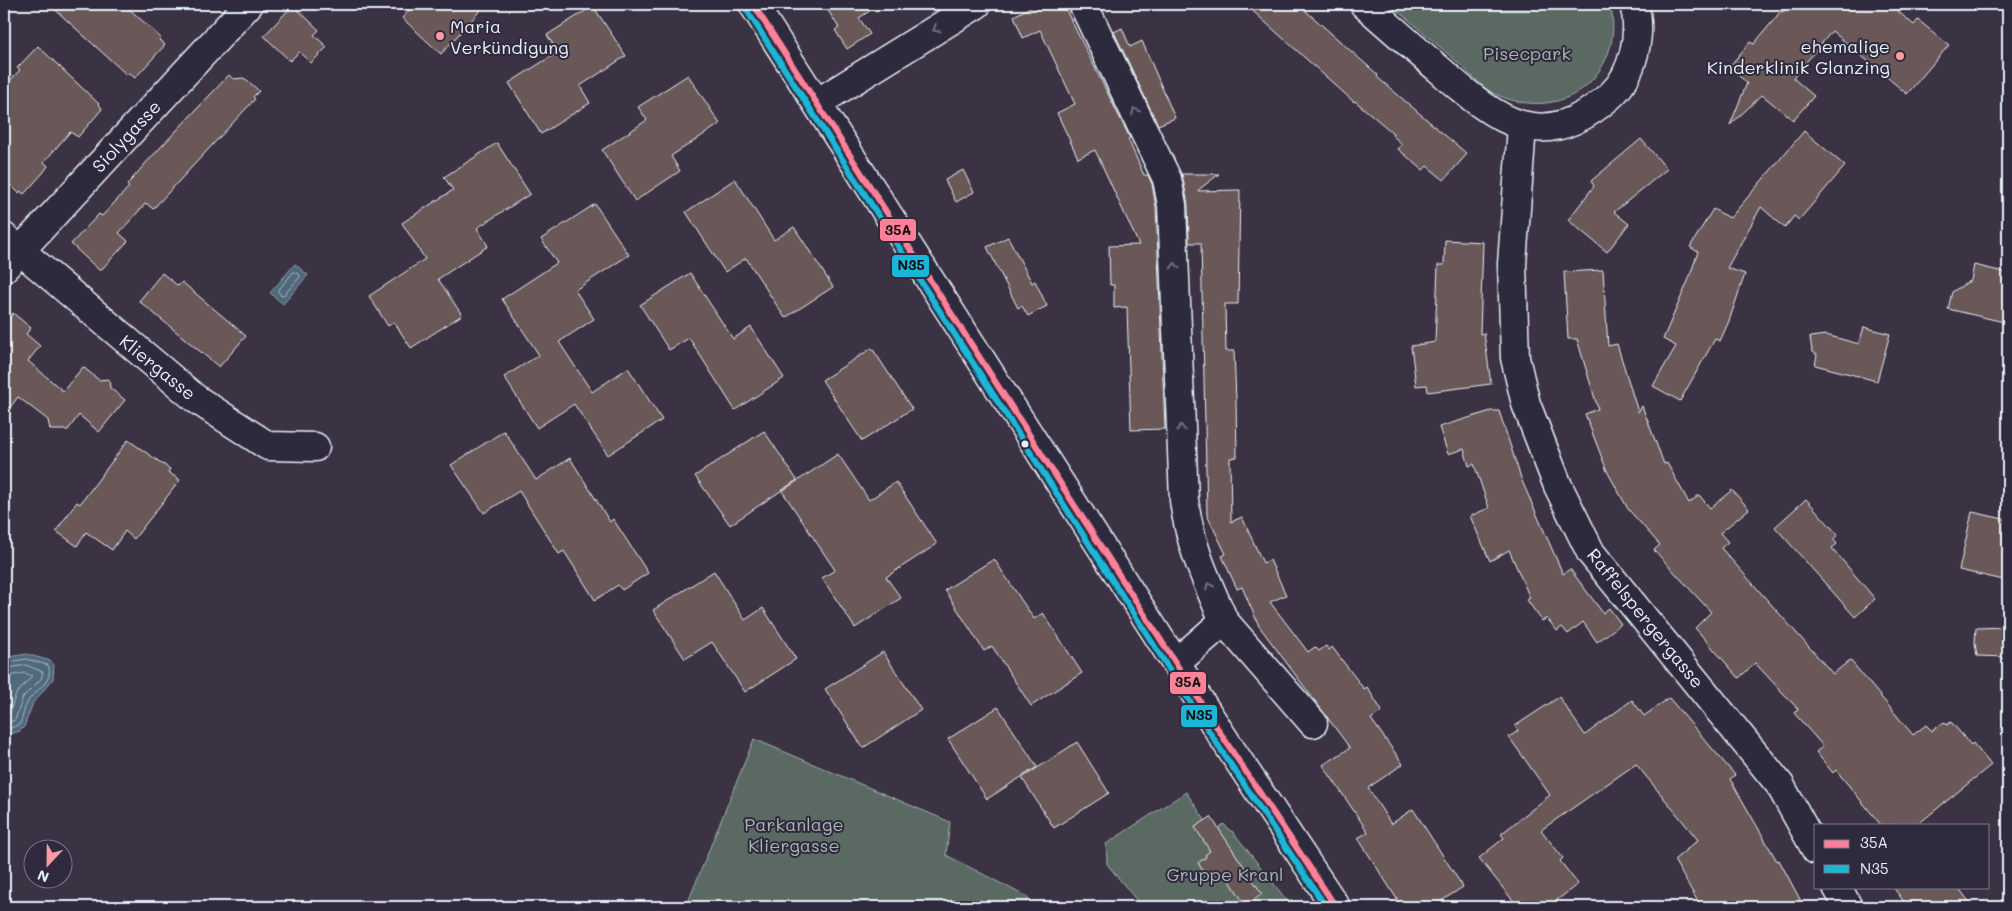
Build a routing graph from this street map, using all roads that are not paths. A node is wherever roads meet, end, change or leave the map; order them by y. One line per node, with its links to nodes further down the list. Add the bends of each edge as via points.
1 (249, 4): 9 (street, Siolygasse)
2 (753, 4): 7 (street)
3 (977, 4): 7 (street, one-way to 7)
4 (1083, 4): 11 (street, one-way to 4, via 1195,554 1184,500 1172,205 1167,179)
5 (1364, 4): 8 (street, via 1476,103 1500,118)
6 (1634, 4): 8 (street, via 1637,16 1633,58 1615,91 1580,119 1541,128)
7 (817, 103): 12 (street)
8 (1522, 126): 14 (street, Raffelspergergasse, via 1512,264 1515,358 1526,404 1558,486 1591,553 1780,785)
9 (9, 252): 10 (street, Kliergasse, via 204,404 268,446)
10 (315, 447)
11 (1224, 621): 12 (street); 13 (street)
12 (1176, 663): 16 (street)
13 (1312, 724)
14 (1814, 846)
15 (1838, 888): 17 (street)
16 (1336, 907)
17 (1848, 907)

